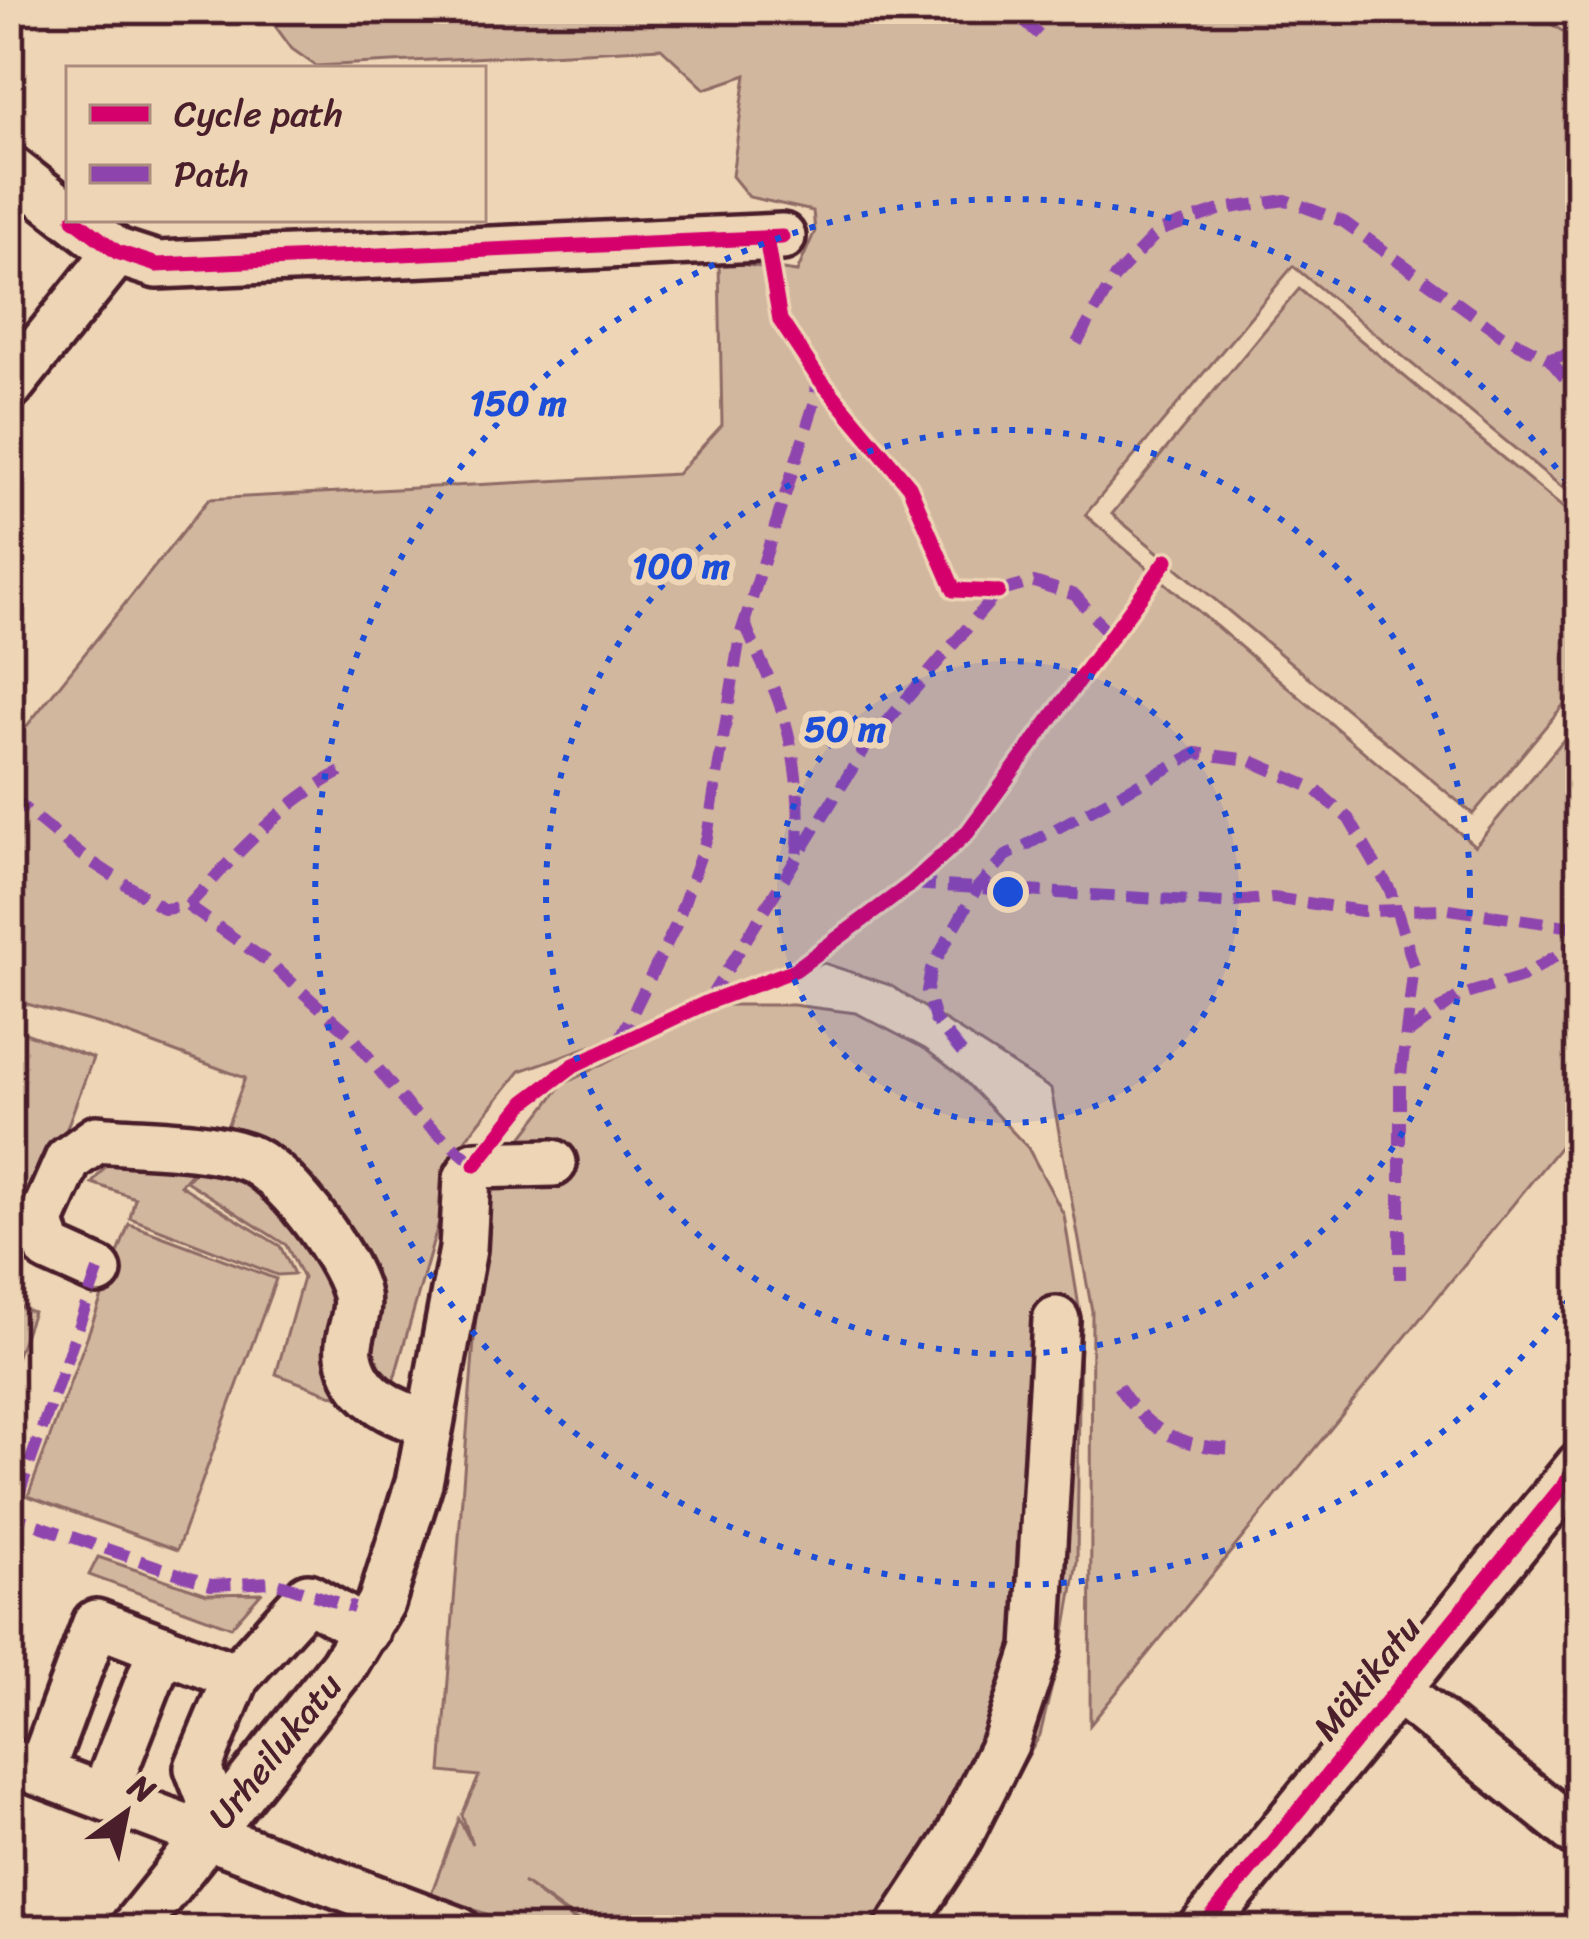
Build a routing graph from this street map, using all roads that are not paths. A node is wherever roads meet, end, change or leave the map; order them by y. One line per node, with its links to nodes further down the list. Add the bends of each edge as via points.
1 (9, 168): 2 (street)
2 (66, 212)
3 (78, 222): 5 (street)
4 (782, 238): 5 (street, via 157,265)
5 (117, 252): 6 (street)
6 (9, 387)
7 (553, 1163): 10 (street, Urheilukatu, via 475,1165 466,1178 463,1249)
8 (98, 1271): 10 (street, via 49,1250 40,1221 68,1160 97,1139 246,1157 276,1175 356,1293 348,1353 362,1387 400,1416)
9 (1056, 1320): 22 (street, via 1037,1648 1006,1742 956,1842)
10 (429, 1421): 12 (street, Urheilukatu, via 399,1560)
11 (1580, 1465): 15 (street, Mäkikatu)
12 (366, 1630): 14 (street, via 308,1597); 18 (street, Urheilukatu)
13 (162, 1648): 14 (street); 16 (street, via 96,1623); 17 (street)
14 (236, 1677): 18 (street, via 198,1768 210,1799)
15 (1397, 1689): 19 (street); 23 (street, Mäkikatu)
16 (25, 1767): 17 (street)
17 (104, 1796): 18 (street)
18 (207, 1835): 20 (street, Urheilukatu); 21 (street)
19 (1580, 1836)
20 (132, 1930)
21 (458, 1930)
22 (898, 1930)
23 (1201, 1930)

